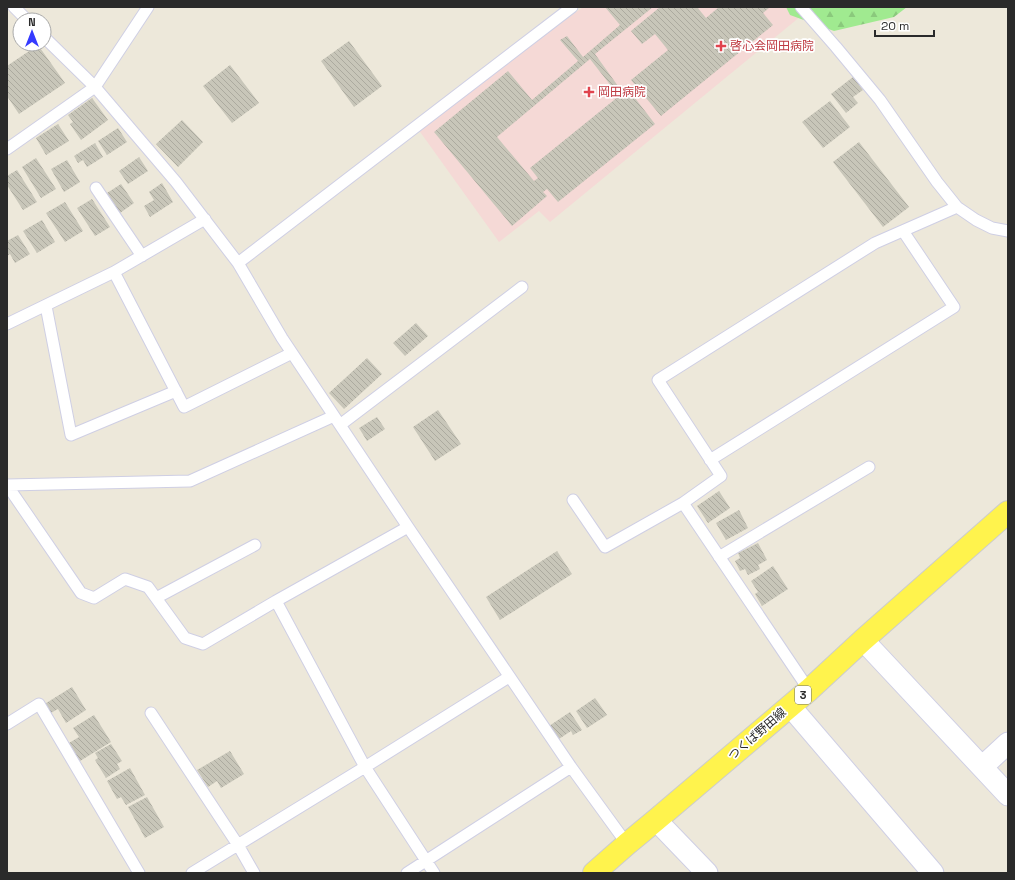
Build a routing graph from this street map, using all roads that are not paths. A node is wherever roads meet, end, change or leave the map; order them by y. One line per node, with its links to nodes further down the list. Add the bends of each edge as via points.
1 (148, 7): 5 (lane)
2 (572, 7): 13 (lane)
3 (801, 7): 8 (lane, via 880,100)
4 (52, 44): 5 (lane)
5 (95, 87): 6 (lane); 9 (lane)
6 (7, 149)
7 (96, 188): 12 (lane)
8 (956, 207): 10 (lane); 11 (lane, via 992,228)
9 (205, 218): 12 (lane); 13 (lane)
10 (903, 231): 21 (lane, via 954,307); 21 (lane, via 875,243 658,380)
11 (1008, 231)
12 (142, 256): 14 (lane)
13 (238, 263): 18 (lane)
14 (114, 272): 16 (lane); 19 (lane)
15 (522, 287): 20 (lane)
16 (46, 306): 17 (lane); 19 (lane, via 71,435)
17 (7, 324)
18 (292, 353): 19 (lane, via 184,407); 20 (lane)
19 (176, 391)
20 (337, 420): 23 (lane, via 190,481); 27 (lane)
21 (710, 460): 25 (lane, via 721,476)
22 (869, 467): 29 (lane)
23 (7, 485): 30 (lane, via 81,593 94,598 124,579 148,587)
24 (573, 500): 25 (lane, via 605,547)
25 (683, 503): 29 (lane)
26 (1008, 512): 32 (main road, つくば野田線 / 3)
27 (408, 527): 31 (lane); 33 (lane)
28 (255, 545): 30 (lane)
29 (719, 557): 34 (lane)
30 (156, 598): 31 (lane, via 185,638 203,644)
31 (276, 601): 40 (lane)
32 (863, 640): 34 (main road, つくば野田線 / 3); 39 (street)
33 (509, 677): 40 (lane); 41 (lane)
34 (809, 690): 35 (main road, つくば野田線 / 3)
35 (790, 706): 43 (main road, つくば野田線 / 3); 54 (street)
36 (151, 713): 45 (lane)
37 (7, 724): 47 (lane, via 39,704)
38 (1008, 743): 39 (street)
39 (982, 767): 42 (street)
40 (365, 768): 45 (lane); 46 (lane)
41 (571, 768): 44 (lane); 46 (lane)
42 (1008, 795)
43 (656, 820): 44 (main road, つくば野田線 / 3); 53 (street)
44 (627, 844): 52 (main road, つくば野田線 / 3)
45 (238, 845): 48 (lane); 49 (lane)
46 (426, 861): 50 (lane); 51 (lane)
47 (139, 873)
48 (192, 873)
49 (254, 873)
50 (407, 873)
51 (434, 873)
52 (594, 873)
53 (707, 873)
54 (933, 873)

